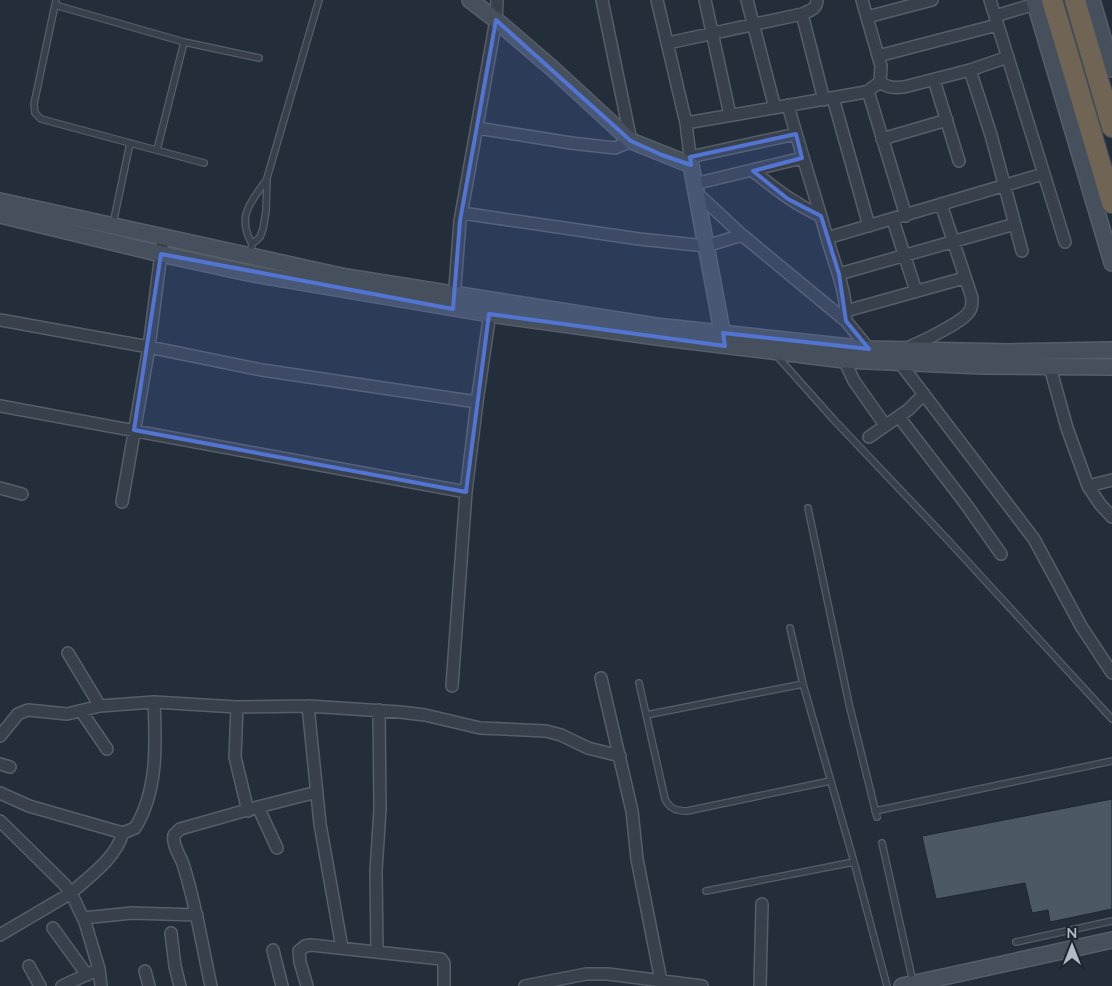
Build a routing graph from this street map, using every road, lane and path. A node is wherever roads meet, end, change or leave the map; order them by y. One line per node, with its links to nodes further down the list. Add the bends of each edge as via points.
1 (319, 0): 51 (lane)
2 (470, 0): 18 (street)
3 (497, 0): 18 (street)
4 (602, 0): 42 (street)
5 (657, 0): 23 (street)
6 (705, 0): 21 (street)
7 (747, 0): 20 (street)
8 (817, 0): 16 (street, via 813,9)
9 (862, 0): 17 (street)
10 (932, 0): 17 (street)
11 (990, 0): 19 (street)
12 (1075, 0): 38 (highway)
13 (1092, 0): 27 (street)
14 (1040, 1): 19 (street); 55 (highway); 75 (street)
15 (56, 2): 22 (lane); 43 (lane, via 34,104 35,113 41,119)
16 (802, 14): 20 (street); 32 (street)
17 (867, 17): 24 (street)
18 (496, 20): 39 (street); 42 (street)
19 (996, 20): 24 (street); 25 (street)
20 (753, 23): 21 (street); 34 (street)
21 (712, 32): 23 (street); 35 (street)
22 (184, 42): 26 (lane); 44 (lane)
23 (668, 43): 37 (street)
24 (878, 56): 30 (street, via 882,66)
25 (1008, 57): 28 (street); 50 (street)
26 (259, 58)
27 (1112, 69)
28 (970, 70): 29 (street); 52 (street)
29 (934, 80): 30 (street, via 894,88); 36 (street)
30 (880, 82): 31 (street)
31 (868, 91): 32 (street); 41 (street)
32 (828, 99): 33 (street); 64 (street)
33 (788, 105): 34 (street); 40 (street)
34 (775, 108): 35 (street)
35 (730, 115): 37 (street)
36 (947, 120): 41 (street); 47 (street)
37 (686, 123): 46 (street)
38 (1112, 127)
39 (477, 128): 42 (street, via 615,148); 57 (street)
40 (796, 134): 45 (street); 46 (street)
41 (882, 139): 60 (street)
42 (631, 141): 46 (street)
43 (130, 142): 44 (lane); 63 (lane)
44 (157, 150): 48 (lane)
45 (802, 158): 49 (street); 59 (street)
46 (691, 161): 53 (street)
47 (959, 161)
48 (204, 162)
49 (753, 171): 53 (street); 59 (street, via 788,199)
50 (1043, 174): 52 (street); 69 (street)
51 (268, 178): 71 (lane, via 263,229); 71 (lane, via 245,213 244,223)
52 (1005, 184): 56 (street); 62 (street)
53 (696, 189): 65 (street); 70 (street)
54 (0, 201): 63 (street)
55 (1112, 203)
56 (941, 204): 60 (street); 68 (street)
57 (462, 213): 70 (street); 79 (street)
58 (0, 215): 73 (street)
59 (821, 216): 67 (street)
60 (906, 216): 61 (street)
61 (893, 220): 64 (street); 74 (street)
62 (1016, 224): 68 (street); 72 (street)
63 (112, 226): 66 (street)
64 (869, 226): 67 (street)
65 (742, 235): 70 (street); 81 (street)
66 (162, 238): 71 (street); 73 (street)
67 (827, 238): 76 (street)
68 (952, 242): 74 (street); 77 (street)
69 (1065, 242)
70 (706, 246): 83 (street)
71 (251, 250): 79 (street, via 346,277)
72 (1022, 251)
73 (161, 254): 79 (street, via 248,273); 84 (street)
74 (904, 256): 76 (street); 78 (street)
75 (1112, 263)
76 (839, 274): 81 (street)
77 (964, 278): 78 (street); 88 (street, via 972,298 969,313)
78 (916, 291): 81 (street)
79 (454, 301): 80 (street)
80 (491, 307): 83 (street, via 656,326); 93 (street)
81 (846, 316): 85 (street)
82 (0, 320): 84 (street)
83 (724, 339): 85 (street); 87 (street)
84 (149, 347): 93 (street, via 262,370); 97 (street)
85 (869, 349): 88 (street)
86 (1112, 350): 88 (street)
87 (774, 352): 89 (street); 122 (lane)
88 (902, 357): 89 (street); 90 (street); 92 (street)
89 (844, 360): 96 (street, via 854,382)
90 (1050, 367): 91 (street); 100 (street)
91 (1112, 367)
92 (924, 394): 95 (street); 110 (street, via 1034,539 1080,626)
93 (477, 402): 102 (street)
94 (0, 406): 97 (street)
95 (899, 417): 96 (street); 107 (street)
96 (885, 424): 98 (street)
97 (134, 430): 102 (street); 104 (street)
98 (869, 437)
99 (1112, 480): 100 (street)
100 (1088, 486): 106 (street)
101 (0, 488): 103 (street)
102 (466, 492): 114 (street)
103 (22, 494)
104 (122, 502)
105 (808, 508): 126 (lane, via 876,814)
106 (1112, 516)
107 (1001, 554)
108 (790, 628): 113 (lane)
109 (68, 653): 116 (street)
110 (1112, 673)
111 (601, 678): 125 (street)
112 (639, 683): 121 (lane)
113 (803, 684): 121 (lane); 127 (lane)
114 (452, 686)
115 (154, 702): 116 (street); 118 (street); 132 (street, via 156,740 151,787 135,828)
116 (100, 706): 120 (street)
117 (308, 706): 118 (street); 119 (street); 128 (street)
118 (237, 707): 130 (street, via 236,758)
119 (379, 710): 125 (street, via 425,715 480,728 546,731 588,748); 149 (street)
120 (81, 711): 123 (street, via 67,714 23,711); 124 (street)
121 (646, 715): 127 (lane, via 665,799 668,806 677,811)
122 (1112, 719)
123 (0, 736)
124 (107, 749)
125 (620, 756): 154 (street)
126 (1112, 761)
127 (830, 781): 135 (lane)
128 (317, 792): 130 (street); 147 (street)
129 (0, 793): 132 (street, via 28,806)
130 (253, 809): 134 (street); 139 (street, via 180,829 174,835 174,844 191,888)
131 (0, 821): 137 (street)
132 (123, 833): 137 (street, via 108,860)
133 (882, 843): 156 (lane)
134 (277, 848)
135 (854, 862): 136 (lane); 168 (lane)
136 (706, 891)
137 (71, 893): 140 (street); 144 (street)
138 (762, 904): 167 (street)
139 (196, 916): 140 (street, via 132,913); 162 (street)
140 (83, 918): 151 (street)
141 (1112, 921): 146 (lane)
142 (53, 928): 153 (street)
143 (171, 933): 161 (street)
144 (0, 935)
145 (1112, 940): 156 (street)
146 (1016, 942)
147 (342, 948): 149 (street); 164 (street, via 311,945 301,948 298,955)
148 (273, 950): 163 (street)
149 (377, 952): 165 (street, via 441,958)
150 (29, 966): 157 (street)
151 (99, 969): 153 (street); 159 (street)
152 (145, 971): 160 (street)
153 (87, 975): 158 (street)
154 (662, 984): 155 (street, via 608,974 586,974); 166 (street)
155 (531, 985)
156 (907, 985)
157 (40, 986)
158 (62, 986)
159 (101, 986)
160 (149, 986)
161 (180, 986)
162 (211, 986)
163 (282, 986)
164 (306, 986)
165 (444, 986)
166 (702, 986)
167 (760, 986)
168 (887, 986)

